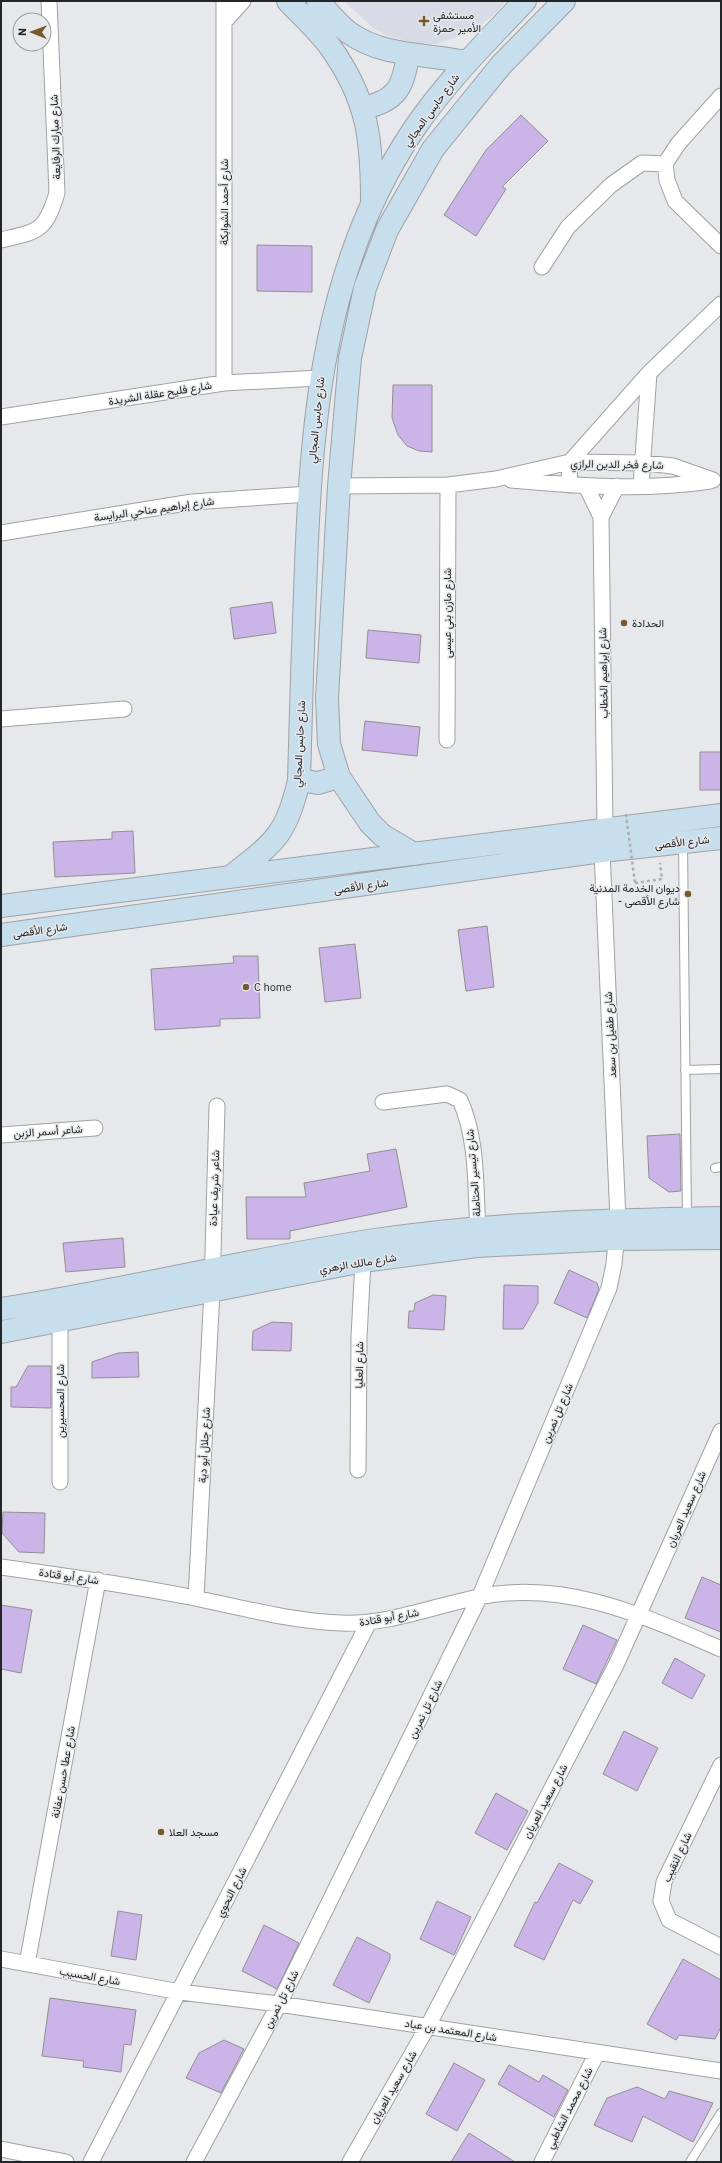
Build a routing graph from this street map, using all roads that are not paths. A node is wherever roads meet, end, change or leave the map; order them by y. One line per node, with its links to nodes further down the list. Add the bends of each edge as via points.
1 (49, 1): 15 (street, شارع مبارك الرفايعة, via 57,193 51,213 43,225 33,232)
2 (224, 1): 8 (street, شارع أحمد الشوابكة)
3 (243, 1): 8 (street)
4 (288, 1): 12 (street, via 331,48 356,90)
5 (318, 1): 9 (street, via 348,31 371,46)
6 (525, 1): 10 (street, شارع حابس المجالي)
7 (564, 1): 29 (street, via 502,64 433,149 387,230 365,288 350,358)
8 (224, 22): 21 (street, شارع أحمد الشوابكة)
9 (408, 55): 10 (street); 12 (street, via 403,83 396,93 386,100)
10 (466, 62): 14 (street, شارع حابس المجالي, via 411,133)
11 (721, 96): 13 (street, via 678,144)
12 (363, 108): 14 (street, via 372,154)
13 (665, 164): 16 (street, via 667,180 675,201); 17 (street, via 642,163 611,185 568,227)
14 (372, 202): 20 (street, شارع حابس المجالي, via 348,264 331,324)
15 (1, 240)
16 (721, 246)
17 (542, 267)
18 (721, 304): 19 (street)
19 (649, 373): 23 (street); 24 (street)
20 (320, 378): 21 (street, شارع فليح عقلة الشريدة); 33 (street, شارع حابس المجالي)
21 (224, 383): 22 (street, شارع فليح عقلة الشريدة)
22 (1, 417)
23 (570, 462): 24 (street, شارع فخر الدين الرازي); 25 (street, شارع فخر الدين الرازي); 28 (street)
24 (644, 463): 26 (street, شارع فخر الدين الرازي, via 673,466); 32 (street)
25 (496, 479): 27 (street, شارع فخر الدين الرازي); 28 (street, شارع فخر الدين الرازي)
26 (717, 480): 32 (street, شارع فخر الدين الرازي, via 672,487)
27 (448, 485): 29 (street, شارع فخر الدين الرازي); 38 (street, شارع مازن بني عيسى)
28 (568, 485): 30 (street, شارع فخر الدين الرازي)
29 (338, 486): 39 (street, via 327,698 329,744)
30 (586, 486): 31 (street, شارع فخر الدين الرازي); 34 (street, شارع إبراهيم الخطاب)
31 (617, 486): 32 (street, شارع فخر الدين الرازي); 34 (street, شارع إبراهيم الخطاب)
32 (642, 486)
33 (309, 494): 35 (street, شارع إبراهيم مناحي البرايسة, via 192,502); 40 (street, شارع حابس المجالي)
34 (600, 517): 42 (street, شارع إبراهيم الخطاب)
35 (1, 533)
36 (124, 709): 37 (street)
37 (1, 719)
38 (447, 740)
39 (339, 777): 40 (street, via 318,783); 46 (street, via 370,823 382,835)
40 (298, 780): 47 (street, شارع حابس المجالي, via 289,818 279,834 267,848)
41 (721, 815): 42 (street, شارع الأقصى)
42 (605, 828): 46 (street, شارع الأقصى)
43 (721, 838): 44 (street, شارع الأقصى)
44 (683, 842): 45 (street, شارع الأقصى); 51 (lane)
45 (602, 851): 49 (street, شارع الأقصى); 59 (street, شارع طفيل بن سعد)
46 (414, 854): 47 (street, شارع الأقصى)
47 (233, 875): 48 (street, شارع الأقصى)
48 (1, 906)
49 (1, 935)
50 (721, 1069): 51 (lane)
51 (686, 1070): 56 (lane)
52 (383, 1102): 58 (street, شارع تيسير الحتاملة, via 447,1094 460,1100 472,1134)
53 (217, 1106): 62 (street, شاعر شريف عيادة)
54 (95, 1128): 55 (street, شاعر أسمر الزبن)
55 (1, 1135)
56 (687, 1218): 57 (street, شارع مالك الزهري); 59 (street, شارع مالك الزهري)
57 (721, 1218)
58 (478, 1229): 59 (street, شارع مالك الزهري); 62 (street, شارع مالك الزهري, via 375,1240)
59 (617, 1229): 60 (street, شارع مالك الزهري); 61 (street, شارع مالك الزهري); 71 (street, شارع تل نمرين, via 609,1288)
60 (721, 1238)
61 (363, 1261): 62 (street, شارع مالك الزهري); 67 (street, شارع العليا, via 359,1337)
62 (212, 1281): 63 (street, شارع مالك الزهري); 64 (street, شارع مالك الزهري); 72 (street, شارع جلال أبو دية)
63 (1, 1309)
64 (60, 1320): 65 (street, شارع مالك الزهري); 68 (street, شارع المحسيرين)
65 (1, 1332)
66 (721, 1430): 73 (street, شارع سعيد العريان)
67 (358, 1470)
68 (60, 1482)
69 (1, 1567): 70 (street, شارع أبو قتادة)
70 (98, 1580): 72 (street, شارع أبو قتادة); 79 (street, شارع عطا حسن عفانة)
71 (480, 1596): 73 (street, شارع أبو قتادة, via 558,1594 585,1598); 74 (street, شارع أبو قتادة); 81 (street, شارع تل نمرين)
72 (196, 1598): 74 (street, شارع أبو قتادة, via 260,1613 342,1623)
73 (640, 1614): 75 (street, شارع أبو قتادة); 82 (street, شارع سعيد العريان, via 613,1672)
74 (369, 1622): 80 (street, شارع النحوي)
75 (721, 1649)
76 (721, 1765): 77 (street, شارع النقيب, via 664,1882 661,1901 670,1920)
77 (721, 1947)
78 (1, 1959): 79 (street, شارع الحسيب)
79 (27, 1964): 80 (street, شارع الحسيب)
80 (180, 1992): 81 (street, شارع المعتمد بن عباد); 88 (street, شارع النحوي)
81 (279, 2004): 82 (street, شارع المعتمد بن عباد); 89 (street, شارع تل نمرين)
82 (428, 2026): 83 (street, شارع المعتمد بن عباد); 90 (street, شارع سعيد العريان)
83 (597, 2053): 84 (street, شارع المعتمد بن عباد); 91 (street, شارع محمد الشاطبي)
84 (721, 2071)
85 (721, 2113): 92 (lane)
86 (1, 2149): 87 (street)
87 (66, 2162)
88 (91, 2162)
89 (194, 2162)
90 (350, 2162)
91 (542, 2162)
92 (690, 2162)

